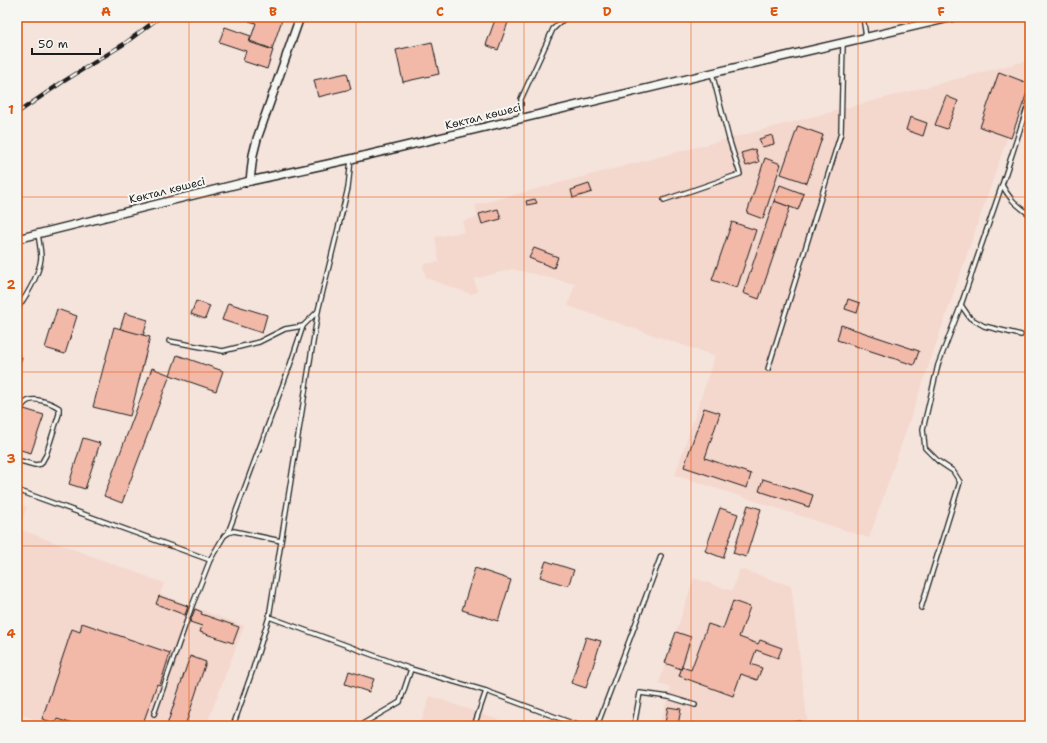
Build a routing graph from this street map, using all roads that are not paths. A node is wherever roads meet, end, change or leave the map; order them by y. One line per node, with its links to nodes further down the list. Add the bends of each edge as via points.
1 (300, 17): 11 (street, via 257,139)
2 (566, 17): 9 (lane, via 553,29 521,99)
3 (863, 17): 5 (lane)
4 (954, 17): 5 (street, Көктал көшесі)
5 (866, 37): 6 (street, Көктал көшесі)
6 (843, 42): 7 (street, Көктал көшесі); 23 (lane, via 842,132)
7 (712, 73): 9 (street, Көктал көшесі); 13 (lane, via 740,174)
8 (1030, 99): 12 (lane)
9 (521, 118): 10 (street, Көктал көшесі)
10 (351, 159): 11 (street, Көктал көшесі); 19 (lane, via 348,188)
11 (250, 181): 15 (street, Көктал көшесі)
12 (1002, 185): 14 (lane, via 1010,198); 17 (lane)
13 (664, 200)
14 (1030, 215)
15 (38, 234): 16 (street, Көктал көшесі); 18 (lane, via 41,258 36,276)
16 (17, 239)
17 (961, 305): 21 (lane, via 970,318 984,326); 31 (lane, via 938,365 923,429 925,448 953,471 960,482)
18 (17, 309)
19 (318, 311): 20 (lane); 28 (lane)
20 (303, 326): 22 (lane, via 285,329 259,342 223,351); 27 (lane)
21 (1021, 335)
22 (169, 341)
23 (768, 369)
24 (17, 421): 25 (lane, via 25,402 29,400 43,400 58,408 59,414 41,464)
25 (17, 460)
26 (17, 490): 30 (lane)
27 (228, 533): 28 (lane, via 234,531); 30 (lane)
28 (281, 541): 32 (lane)
29 (661, 556): 41 (lane)
30 (210, 560): 36 (lane)
31 (921, 608)
32 (269, 617): 33 (lane); 37 (lane)
33 (411, 669): 34 (lane); 38 (lane, via 400,702)
34 (486, 691): 39 (lane); 40 (lane)
35 (695, 705): 42 (lane, via 669,697 640,693)
36 (154, 714)
37 (233, 726)
38 (359, 726)
39 (474, 726)
40 (580, 726)
41 (597, 726)
42 (634, 726)

